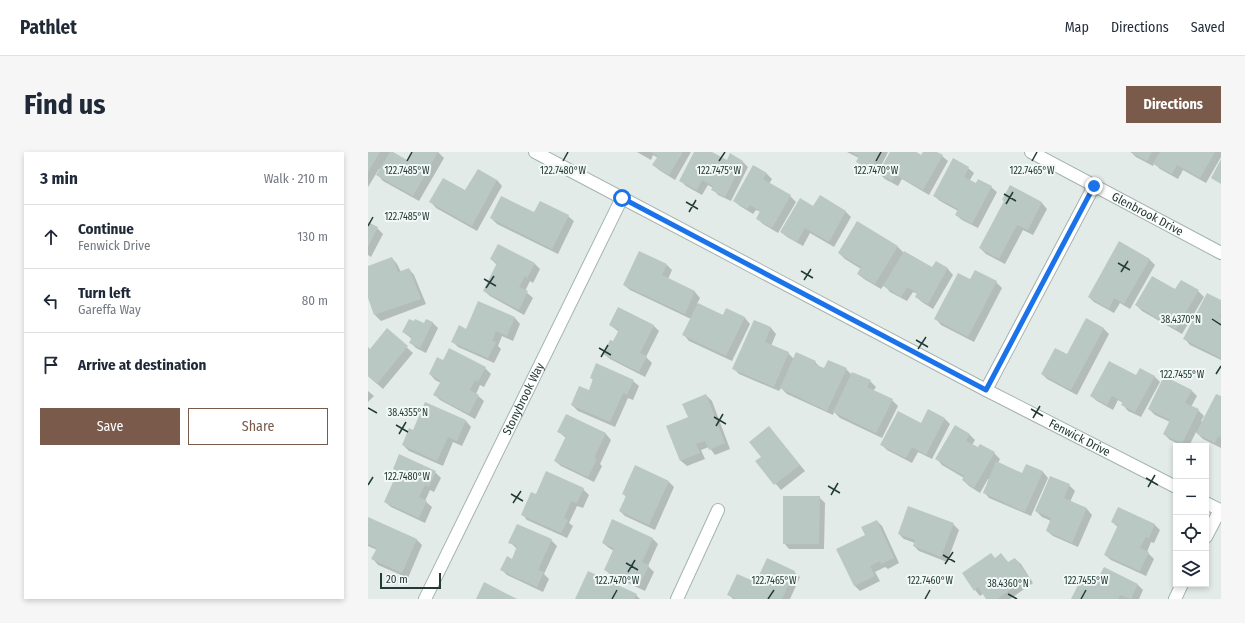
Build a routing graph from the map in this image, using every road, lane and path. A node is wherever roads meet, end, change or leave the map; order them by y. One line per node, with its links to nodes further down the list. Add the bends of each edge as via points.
1 (535, 152): 4 (street, Fenwick Drive)
2 (1032, 152): 3 (street, Glenbrook Drive)
3 (1094, 186): 5 (street, Glenbrook Drive); 6 (street)
4 (622, 198): 6 (street, Fenwick Drive); 12 (street, Stonybrook Way)
5 (1221, 253)
6 (986, 390): 7 (street, Fenwick Drive)
7 (1173, 485)
8 (1209, 504): 10 (street, via 1220,510)
9 (718, 510): 13 (street)
10 (1209, 531)
11 (1181, 587): 14 (street)
12 (425, 599)
13 (677, 599)
14 (1175, 599)

